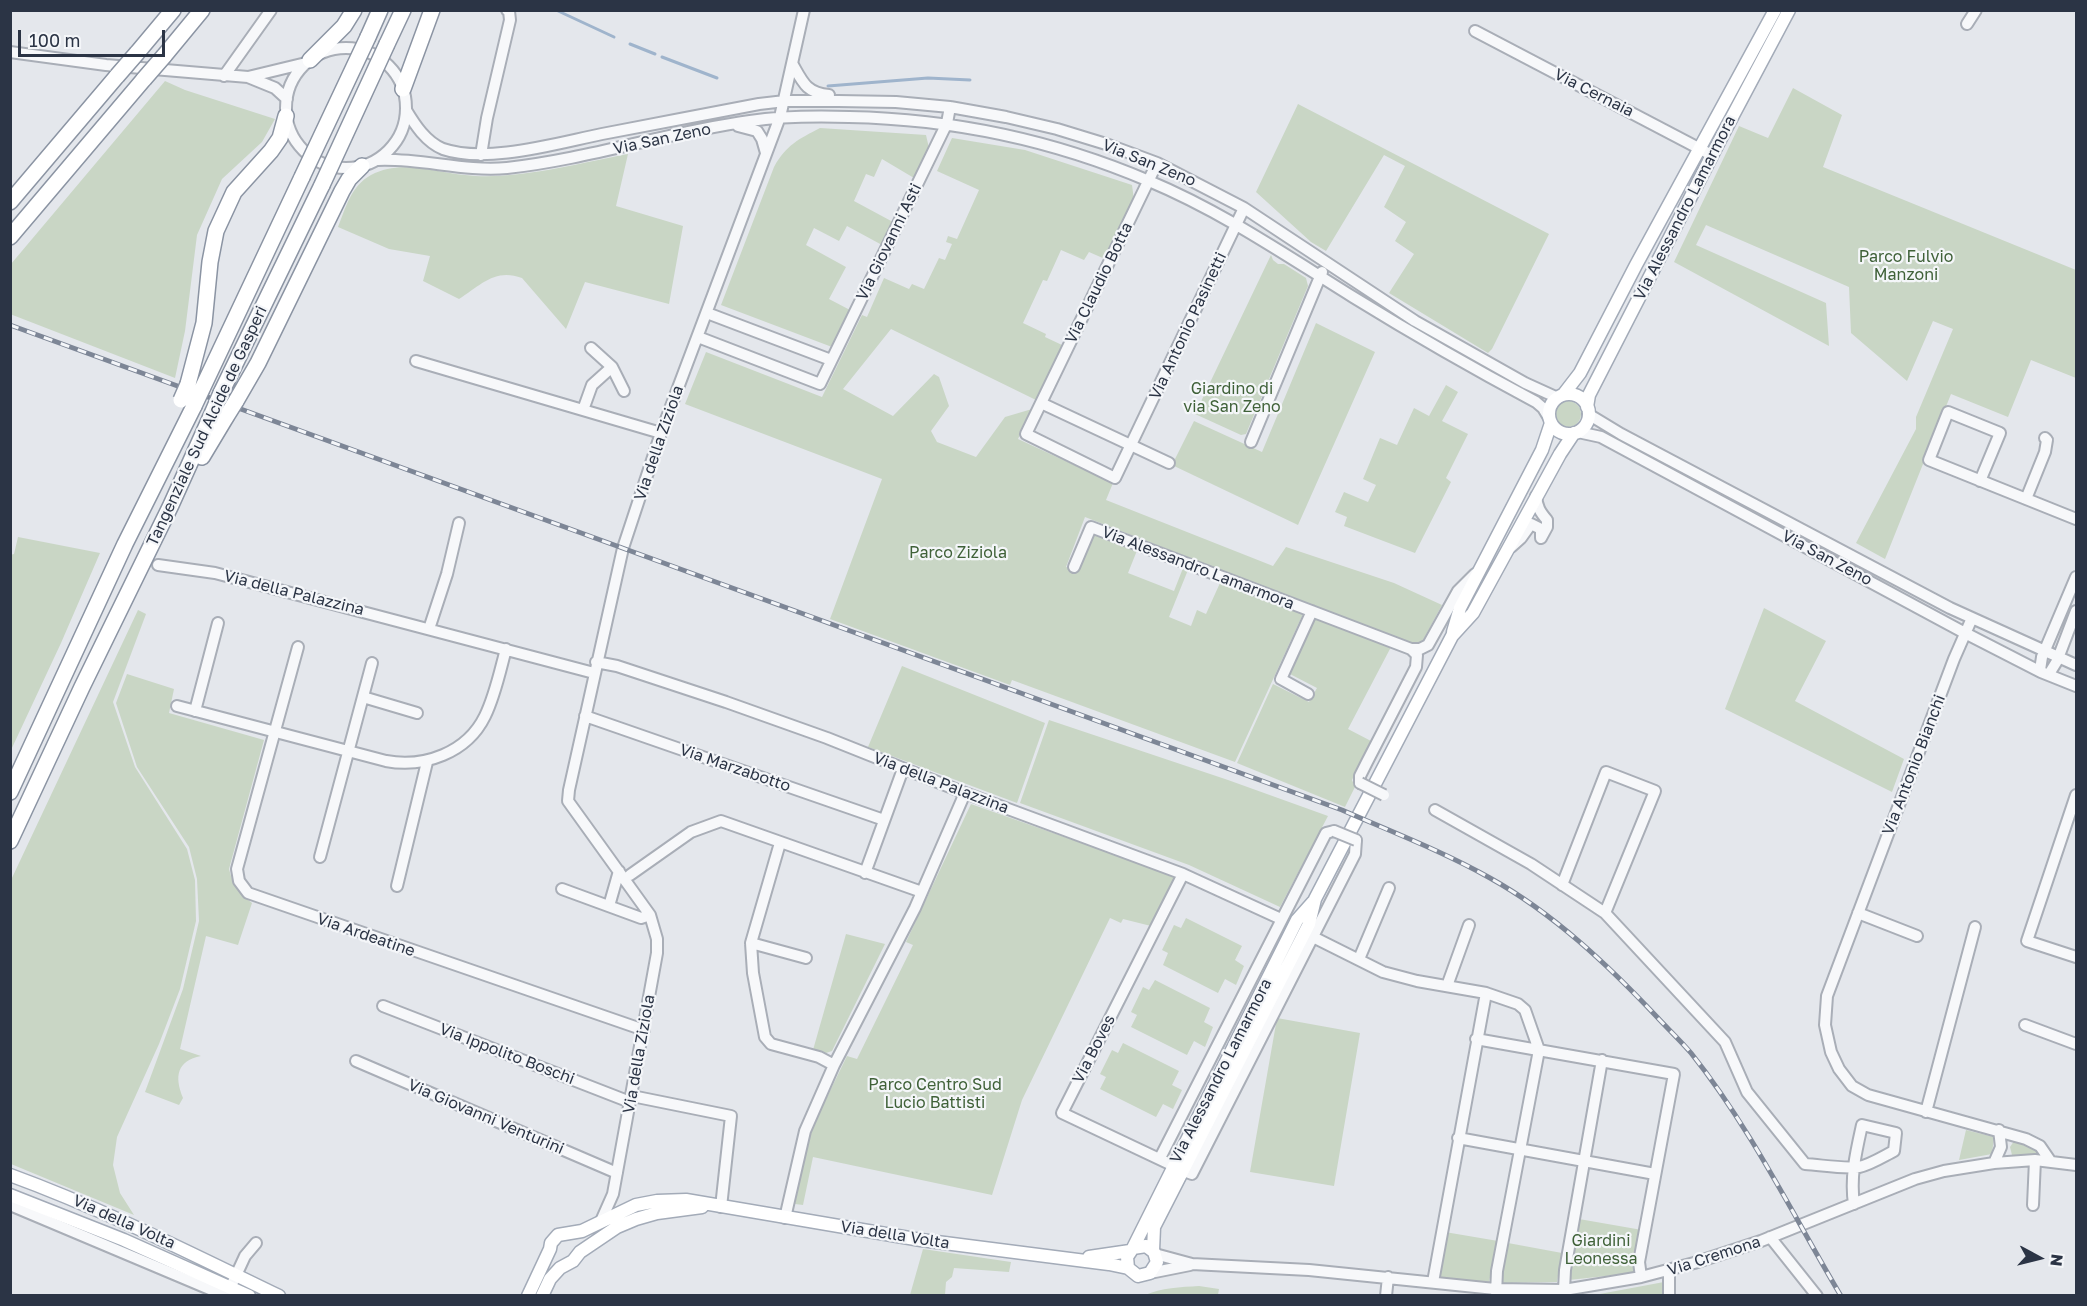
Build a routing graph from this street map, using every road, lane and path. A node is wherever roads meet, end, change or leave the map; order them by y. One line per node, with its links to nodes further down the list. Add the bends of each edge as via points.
1 (172, 10): 38 (highway, bridge)
2 (202, 10): 41 (highway, bridge)
3 (272, 10): 18 (street)
4 (354, 10): 16 (highway, via 338,33)
5 (380, 10): 50 (highway, Tangenziale Sud Alcide de Gasperi, bridge, via 302,177)
6 (403, 10): 56 (highway, Tangenziale Sud Alcide de Gasperi, bridge, via 221,393)
7 (432, 10): 20 (highway)
8 (507, 10): 32 (street, via 510,20)
9 (804, 10): 17 (street, Via della Ziziola)
10 (1775, 10): 30 (main road, Via Alessandro Lamarmora)
11 (1789, 10): 33 (main road, Via Alessandro Lamarmora)
12 (1976, 10): 13 (street)
13 (1967, 24)
14 (1475, 31): 30 (street, Via Cernaia)
15 (10, 52): 18 (street, Via San Zeno)
16 (308, 62): 19 (street, Via San Zeno); 20 (street, Via San Zeno, via 335,49 363,51 384,62); 21 (street, Via San Zeno, via 291,84)
17 (793, 65): 22 (street, Via della Ziziola); 23 (street, via 802,83 816,93 858,96)
18 (224, 76): 19 (street, Via San Zeno)
19 (248, 77): 21 (street, Via San Zeno, via 275,88)
20 (403, 89): 25 (street, Via San Zeno)
21 (286, 99): 26 (street, Via San Zeno)
22 (785, 101): 23 (street, Via San Zeno); 27 (street, Via della Ziziola); 32 (street, Via San Zeno)
23 (873, 102): 24 (street, Via San Zeno)
24 (950, 107): 28 (street); 35 (street, Via San Zeno, via 1057,129)
25 (406, 110): 32 (street, Via San Zeno, via 432,142 450,150); 34 (street, Via San Zeno, via 402,130)
26 (286, 116): 36 (street, Via San Zeno, via 303,151 322,164 338,168); 50 (highway, via 280,138 234,192 216,231)
27 (780, 117): 28 (street, Via San Zeno, via 895,118); 29 (street, Via San Zeno); 31 (street, Via della Ziziola)
28 (946, 123): 37 (street, Via San Zeno, via 1052,146); 47 (street, Via Giovanni Asti)
29 (729, 125): 31 (street, via 757,131); 34 (street, Via San Zeno, via 504,168)
30 (1700, 149): 33 (street, Via Cernaia); 52 (main road, Via Alessandro Lamarmora, via 1580,373)
31 (766, 153): 44 (street, Via della Ziziola)
32 (481, 155)
33 (1712, 156): 55 (main road, Via Alessandro Lamarmora, via 1589,395)
34 (378, 160): 36 (street, Via San Zeno)
35 (1156, 164): 37 (street, Via Claudio Botta); 39 (street, Via San Zeno)
36 (362, 166): 56 (highway, bridge, via 342,191 258,363 236,401)
37 (1149, 180): 40 (street, Via San Zeno); 53 (street, Via Claudio Botta)
38 (10, 202)
39 (1245, 207): 40 (street, Via Antonio Pasinetti); 42 (street, Via San Zeno)
40 (1236, 225): 43 (street, Via San Zeno); 62 (street, Via Antonio Pasinetti)
41 (10, 237)
42 (1328, 264): 43 (street); 52 (street, Via San Zeno, via 1415,321 1525,383)
43 (1320, 276): 57 (street, Via San Zeno, via 1409,332 1536,402); 61 (street)
44 (706, 313): 45 (street, Via della Ziziola); 47 (street)
45 (698, 337): 47 (street, Via Giovanni Asti, via 820,384); 59 (street, Via della Ziziola)
46 (591, 348): 49 (street)
47 (831, 360)
48 (416, 361): 54 (street)
49 (612, 367): 51 (street); 54 (street, via 592,385)
50 (195, 386): 104 (highway, Tangenziale Sud Alcide de Gasperi, bridge, via 172,451)
51 (624, 391)
52 (1560, 397): 55 (main road, via 1569,394 1580,398); 57 (main road, via 1552,404)
53 (1041, 403): 62 (street); 64 (street, Via Claudio Botta, via 1026,434)
54 (583, 410): 59 (street)
55 (1588, 411): 58 (main road, via 1586,424); 77 (street, Via San Zeno, via 1602,424 1642,446)
56 (219, 415): 71 (highway, Tangenziale Sud Alcide de Gasperi, via 171,505)
57 (1550, 420): 58 (main road, via 1561,432); 73 (main road, Via Alessandro Lamarmora, via 1542,450)
58 (1576, 432): 66 (main road, Via Alessandro Lamarmora); 80 (street, Via San Zeno, via 1601,437)
59 (662, 433): 89 (street, Via della Ziziola, via 623,548)
60 (2045, 438): 67 (street, via 2045,452)
61 (1251, 442)
62 (1132, 444): 63 (street); 64 (street, Via Antonio Pasinetti)
63 (1169, 463)
64 (1115, 478)
65 (1980, 481): 65 (street, via 1929,460 1948,412 2000,433); 67 (street)
66 (1536, 496): 70 (main road, Via Alessandro Lamarmora); 70 (street, Via Alessandro Lamarmora, via 1547,527 1541,538 1541,529 1531,524)
67 (2026, 499): 68 (street)
68 (2076, 519)
69 (459, 523): 79 (street)
70 (1509, 548): 81 (main road, Via Alessandro Lamarmora, via 1473,613)
71 (149, 561): 79 (street, Via della Palazzina, via 215,573); 110 (highway, Tangenziale Sud Alcide de Gasperi, via 82,687)
72 (1074, 567): 75 (street, Via Alessandro Lamarmora, via 1090,527)
73 (1478, 572): 81 (main road, Via Alessandro Lamarmora, via 1460,608); 84 (street, Via Alessandro Lamarmora, via 1458,591 1428,645)
74 (2076, 577): 85 (street)
75 (1312, 611): 84 (street, Via Alessandro Lamarmora); 94 (street, Via Alessandro Lamarmora, via 1281,679)
76 (2076, 611): 86 (street)
77 (1972, 618): 80 (street, Via Antonio Bianchi); 85 (street, Via San Zeno)
78 (218, 623): 97 (street)
79 (429, 629): 83 (street, Via della Palazzina)
80 (1965, 633): 90 (street, Via San Zeno); 123 (street, Via Antonio Bianchi)
81 (1452, 636): 157 (main road, Via Alessandro Lamarmora, via 1315,899 1297,920)
82 (298, 647): 100 (street, Via Ardeatine)
83 (506, 649): 89 (street, Via della Palazzina); 102 (street, via 490,705 476,731 447,754)
84 (1411, 649): 106 (street, bridge, via 1417,656 1416,668 1360,776 1360,783)
85 (2045, 651): 86 (street, Via San Zeno); 90 (street, via 2040,665)
86 (2058, 657): 88 (street, Via San Zeno); 90 (street)
87 (372, 663): 95 (street)
88 (2076, 665)
89 (595, 667): 99 (street, Via della Ziziola); 103 (street, Via della Palazzina, via 617,666 726,702)
90 (2044, 672): 92 (street, Via San Zeno)
91 (2076, 676): 92 (street)
92 (2062, 680): 93 (street, Via San Zeno)
93 (2076, 686)
94 (1308, 694)
95 (363, 698): 98 (street); 101 (street)
96 (177, 706): 97 (street)
97 (195, 711): 100 (street)
98 (417, 713)
99 (585, 716): 109 (street, Via Marzabotto); 113 (street, Via della Ziziola, via 568,801)
100 (276, 733): 101 (street); 138 (street, Via Ardeatine, via 237,869 239,881 248,893)
101 (348, 751): 102 (street, via 400,764); 112 (street)
102 (427, 762): 117 (street)
103 (903, 769): 105 (street, Via della Palazzina); 109 (street)
104 (10, 792)
105 (965, 793): 115 (street, Via della Palazzina); 120 (street)
106 (1384, 795)
107 (2076, 795): 131 (street, via 2026,941)
108 (1436, 810): 116 (street)
109 (884, 820): 114 (street)
110 (10, 841)
111 (780, 843): 113 (street, via 721,821 691,832 653,859); 114 (street); 130 (street)
112 (320, 857)
113 (624, 873): 121 (street); 124 (street, Via della Ziziola)
114 (865, 873): 120 (street)
115 (1183, 874): 125 (street, Via della Palazzina); 150 (street, Via Boves, via 1062,1113)
116 (1562, 885): 122 (street); 122 (street, via 1606,772 1655,792)
117 (397, 886)
118 (1389, 888): 133 (street)
119 (562, 889): 121 (street)
120 (922, 892): 144 (street)
121 (609, 906): 124 (street, via 640,918)
122 (1605, 913): 156 (street, via 1725,1042 1747,1092 1805,1164)
123 (1858, 913): 129 (street); 146 (street, Via Antonio Bianchi, via 1827,996 1824,1025 1831,1052 1852,1086 1868,1095)
124 (650, 915): 138 (street, Via della Ziziola, via 657,953)
125 (1281, 920): 128 (street, Via Alessandro Lamarmora, bridge, via 1326,833 1334,831 1356,840 1355,854); 150 (street, Via Alessandro Lamarmora)
126 (1469, 925): 134 (street)
127 (1975, 927): 146 (street)
128 (1311, 936): 133 (street); 157 (street, Via Alessandro Lamarmora, via 1192,1174)
129 (1917, 936)
130 (751, 943): 132 (street); 144 (street, via 765,1037 771,1044)
131 (2076, 957)
132 (806, 958)
133 (1359, 959): 134 (street, via 1383,972)
134 (1447, 986): 135 (street)
135 (1486, 993): 139 (street); 141 (street, via 1525,1010)
136 (383, 1006): 145 (street, Via Ippolito Boschi)
137 (2025, 1025): 140 (street)
138 (644, 1030): 145 (street, Via della Ziziola)
139 (1476, 1039): 141 (street); 148 (street)
140 (2076, 1044)
141 (1539, 1050): 142 (street); 149 (street)
142 (1602, 1060): 152 (street); 159 (street, via 1674,1074)
143 (356, 1061): 158 (street, Via Giovanni Venturini)
144 (834, 1065): 168 (street, via 805,1131)
145 (631, 1099): 158 (street, Via della Ziziola); 166 (street, Via Ippolito Boschi, via 731,1116)
146 (1926, 1112): 147 (street, Via Antonio Bianchi)
147 (1999, 1130): 153 (street, Via Antonio Bianchi, via 2040,1146); 154 (street, via 2001,1147)
148 (1458, 1138): 149 (street); 186 (street)
149 (1520, 1149): 152 (street); 188 (street)
150 (1160, 1158): 157 (street, Via Boves)
151 (2035, 1160): 153 (street, Via Cremona); 154 (street, Via Cremona); 165 (street)
152 (1584, 1161): 159 (street); 187 (street)
153 (2051, 1162): 155 (street, Via Cremona)
154 (1994, 1163): 163 (street, Via Cremona, via 1915,1179)
155 (2076, 1165)
156 (1853, 1167): 156 (street, via 1894,1151 1896,1133 1862,1125); 163 (street)
157 (1179, 1168): 176 (main road, Via Alessandro Lamarmora, via 1154,1227); 177 (main road, Via Alessandro Lamarmora)
158 (617, 1173): 161 (street, Via della Ziziola)
159 (1655, 1174): 185 (street, via 1639,1262)
160 (10, 1175): 183 (main road, Via della Volta, via 89,1206)
161 (613, 1194): 167 (street); 169 (street)
162 (10, 1195): 189 (main road, Via della Volta, via 124,1240)
163 (1854, 1204): 171 (street, Via Cremona)
164 (10, 1205): 189 (street, Via della Volta)
165 (2033, 1205)
166 (718, 1206): 167 (main road, Via della Volta, via 668,1200 636,1205); 168 (main road, Via della Volta); 172 (main road, Via della Volta, via 646,1216 625,1223)
167 (617, 1213): 169 (main road, Via della Volta); 172 (street, via 616,1222 601,1231)
168 (785, 1218): 177 (main road, Via della Volta, via 921,1240 1077,1258)
169 (601, 1221): 170 (main road, Via della Volta)
170 (568, 1233): 174 (main road, Via della Volta, via 554,1238); 175 (main road, via 577,1238)
171 (1770, 1238): 181 (street, Via Cremona); 196 (street)
172 (598, 1240): 175 (main road, Via della Volta)
173 (256, 1243): 183 (street)
174 (550, 1250): 178 (main road, via 558,1261); 192 (main road, Via della Volta)
175 (580, 1252): 178 (main road, Via della Volta)
176 (1154, 1252): 177 (main road, Via della Volta, via 1146,1246); 179 (street, Via della Volta); 182 (main road, via 1156,1262)
177 (1129, 1257): 182 (main road, Via della Volta, via 1138,1275)
178 (567, 1263): 193 (main road, Via della Volta, via 550,1279)
179 (1192, 1264): 180 (street, Via della Volta); 182 (street, Via della Volta)
180 (1309, 1270): 184 (street, Via Cremona)
181 (1669, 1270): 185 (street, Via Cremona); 195 (street)
182 (1150, 1273)
183 (235, 1274): 189 (street); 191 (main road, Via della Volta)
184 (1388, 1277): 186 (street, Via Cremona); 194 (street)
185 (1641, 1277): 187 (street, Via Cremona)
186 (1433, 1282): 188 (street, Via Cremona)
187 (1564, 1290): 188 (street, Via Cremona)
188 (1496, 1292)
189 (227, 1293): 190 (main road, Via della Volta)
190 (249, 1296)
191 (279, 1296)
192 (528, 1296)
193 (542, 1296)
194 (1386, 1296)
195 (1669, 1296)
196 (1817, 1296)

